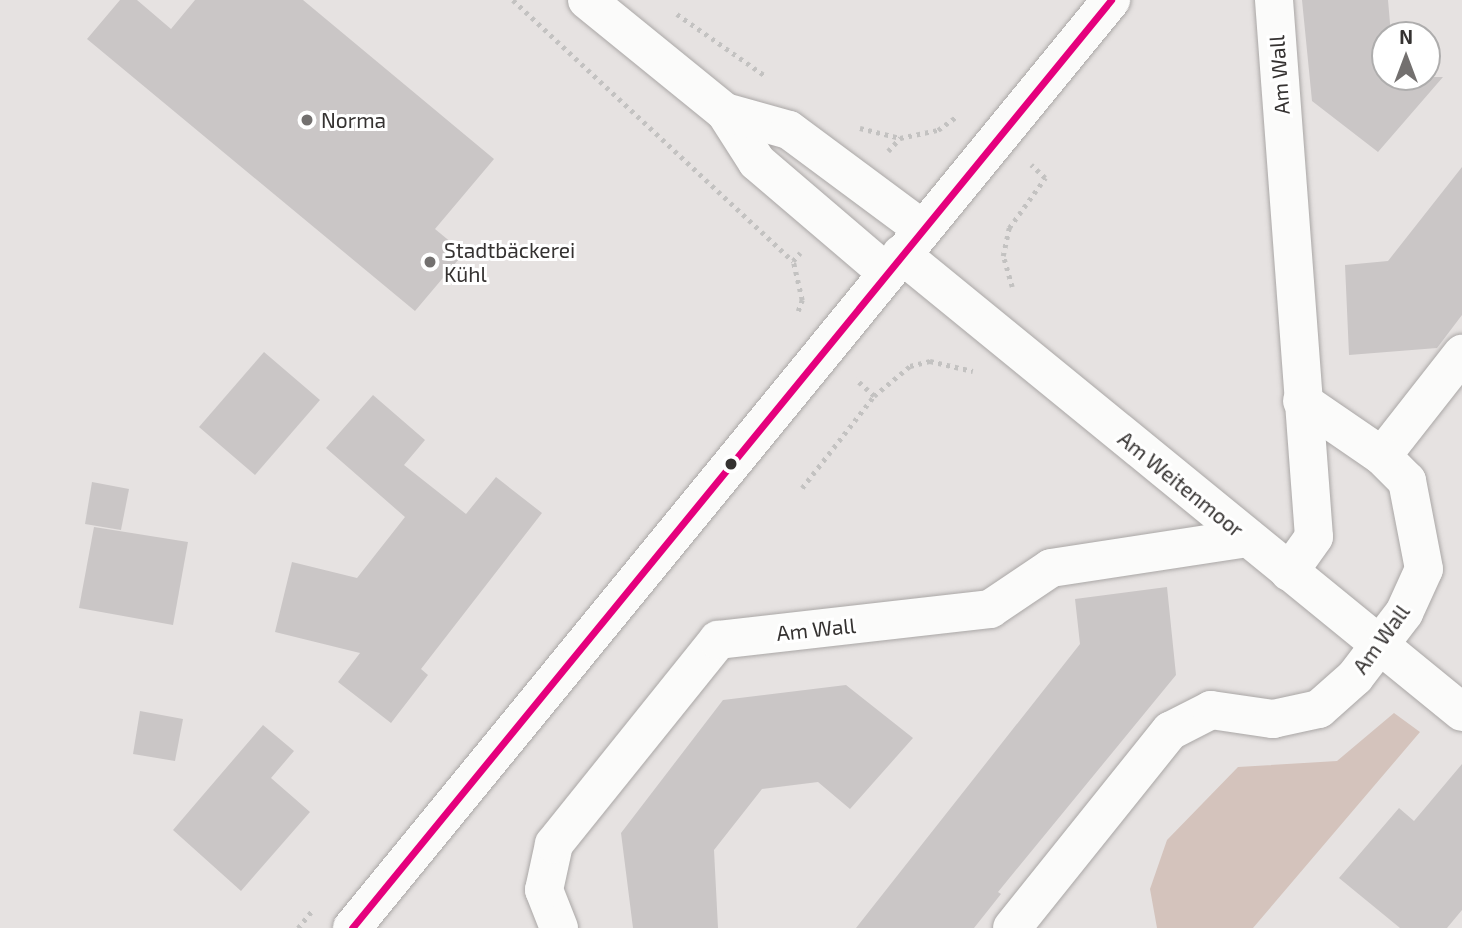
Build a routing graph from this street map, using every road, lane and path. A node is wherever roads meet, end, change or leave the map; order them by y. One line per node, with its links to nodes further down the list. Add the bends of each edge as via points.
1 (513, 0): 10 (path)
2 (587, 0): 5 (street)
3 (1111, 0): 6 (street)
4 (1274, 0): 16 (street, Am Wall)
5 (724, 112): 7 (street, via 789,130); 8 (street, via 757,162)
6 (998, 134): 7 (path, via 967,109 938,130 900,138); 9 (street); 11 (path, via 1045,178 1009,228 1003,256)
7 (861, 182): 9 (street)
8 (827, 222): 9 (street); 10 (path)
9 (903, 252): 18 (street, Am Weitenmoor); 24 (street)
10 (793, 261): 12 (path, via 802,300)
11 (1013, 291)
12 (796, 318)
13 (1462, 354): 17 (street)
14 (981, 374): 15 (path, via 957,364 930,361 910,366)
15 (874, 396)
16 (1302, 401): 17 (street, Am Wall); 19 (street, Am Wall, via 1314,537)
17 (1381, 456): 20 (street, Am Wall, via 1408,481 1424,569 1404,613)
18 (1248, 538): 19 (street, Am Weitenmoor); 25 (street, Am Wall, via 1051,568 990,609 718,640 554,844 544,890)
19 (1289, 572): 20 (street, Am Weitenmoor)
20 (1379, 645): 21 (street, Am Weitenmoor); 26 (street, Am Wall, via 1355,677 1319,709 1273,719 1211,710 1170,731)
21 (1462, 712)
22 (316, 907): 23 (path)
23 (298, 928)
24 (352, 928)
25 (559, 928)
26 (1012, 928)

